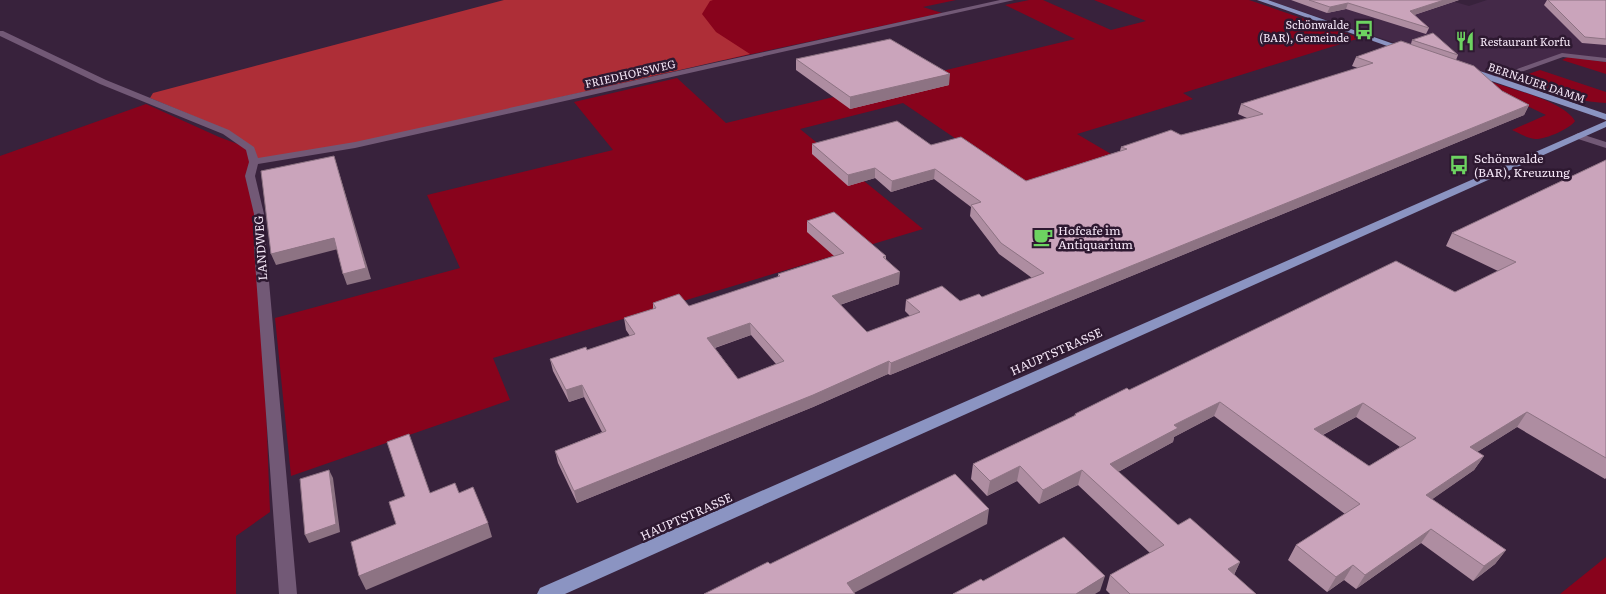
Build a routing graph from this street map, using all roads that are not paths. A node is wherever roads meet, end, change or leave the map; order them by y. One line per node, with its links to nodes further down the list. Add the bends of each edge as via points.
1 (1010, 0): 12 (street, FRIEDHOFSWEG, via 356,146)
2 (1261, 0): 4 (main road)
3 (0, 33): 12 (street, via 103,82 226,132 251,149)
4 (1419, 54)
5 (1606, 60): 7 (street, via 1562,55)
6 (1465, 69): 7 (main road, BERNAUER DAMM)
7 (1493, 79): 8 (main road, BERNAUER DAMM)
8 (1606, 118)
9 (1606, 124): 10 (main road, HAUPTSTRASSE)
10 (1578, 136): 11 (street); 14 (main road, HAUPTSTRASSE)
11 (1606, 145)
12 (254, 162): 13 (street, LANDWEG, via 250,176 259,214)
13 (288, 594)
14 (546, 594)

